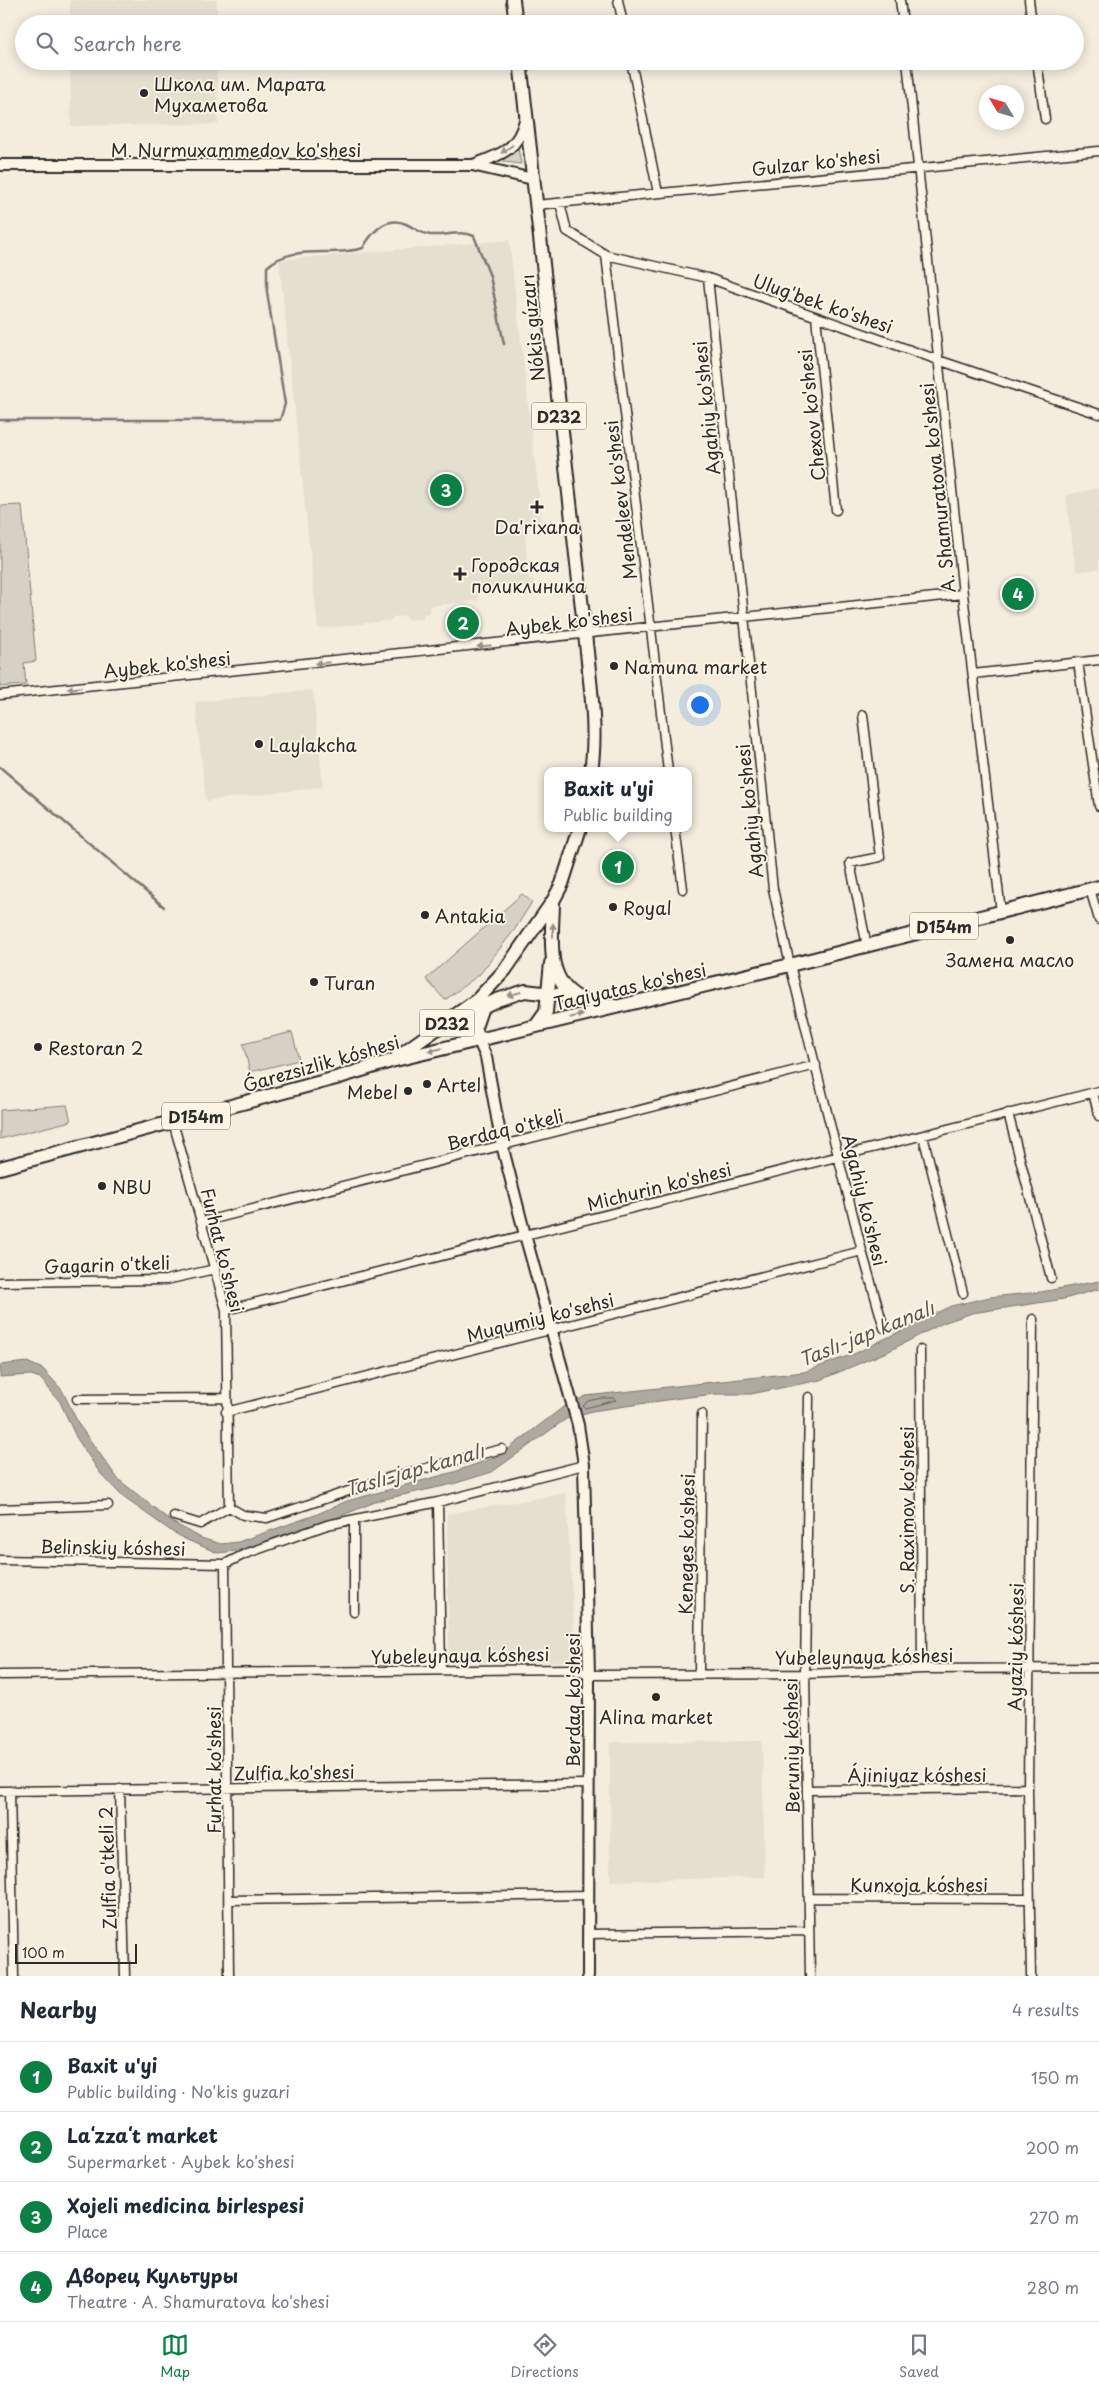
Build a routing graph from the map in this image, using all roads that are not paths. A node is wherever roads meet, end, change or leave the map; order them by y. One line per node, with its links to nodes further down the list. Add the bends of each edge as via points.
1 (514, 0): 5 (main road)
2 (618, 0): 6 (street)
3 (900, 0): 7 (street)
4 (1029, 0): 8 (street)
5 (515, 15)
6 (621, 15)
7 (902, 15)
8 (1031, 15)
9 (521, 70): 13 (main road, Nókis gúzarı / D232)
10 (633, 70): 20 (street)
11 (907, 70): 18 (street, A. Shamuratova ko'shesi)
12 (1038, 70): 14 (street)
13 (526, 118): 17 (street, one-way to 17, via 517,142 503,153); 19 (main road, Nókis gúzarı / D232)
14 (1045, 118)
15 (1099, 151): 18 (street, Gulzar ko'shesi)
16 (0, 165): 17 (street, M. Nurmuxammedov ko'shesi)
17 (472, 165): 19 (street)
18 (918, 168): 20 (street, Gulzar ko'shesi); 26 (street, A. Shamuratova ko'shesi)
19 (533, 178): 22 (main road, Nókis gúzarı / D232)
20 (658, 193): 21 (street, Gulzar ko'shesi)
21 (560, 203): 22 (street, Gulzar ko'shesi); 23 (street, Ulug'bek ko'shesi, via 567,231)
22 (536, 205): 32 (main road, Nókis gúzarı / D232)
23 (606, 255): 24 (street, Ulug'bek ko'shesi); 31 (street, Mendeleev ko'shesi)
24 (708, 278): 25 (street, Ulug'bek ko'shesi); 30 (street, Agahiy ko'shesi)
25 (816, 317): 26 (street, Ulug'bek ko'shesi); 28 (street, Chexov ko'shesi)
26 (938, 360): 27 (street, Ulug'bek ko'shesi); 29 (street, A. Shamuratova ko'shesi)
27 (1099, 414)
28 (836, 510)
29 (963, 594): 30 (street, Aybek ko'shesi); 35 (street, A. Shamuratova ko'shesi)
30 (742, 616): 31 (street, Aybek ko'shesi); 50 (street, Agahiy ko'shesi, via 773,889)
31 (650, 626): 32 (street, Aybek ko'shesi); 39 (street, Mendeleev ko'shesi)
32 (585, 634): 36 (street, Aybek ko'shesi, one-way to 36); 38 (main road, Nókis gúzarı / D232, via 592,706)
33 (1099, 660): 34 (street)
34 (1078, 662): 35 (street); 40 (street)
35 (973, 674): 46 (street, A. Shamuratova ko'shesi)
36 (0, 695)
37 (863, 715): 48 (street, via 880,857 850,863)
38 (592, 767)
39 (668, 767)
40 (1099, 806)
41 (579, 832): 45 (main road, D232)
42 (676, 832): 44 (street)
43 (1094, 888): 46 (main road, D154m); 47 (street)
44 (683, 889)
45 (553, 901): 49 (main road, one-way to 45); 51 (main road, D232)
46 (1001, 912): 48 (main road, D154m)
47 (1099, 920)
48 (867, 946): 50 (main road, D154m)
49 (552, 957): 52 (main road); 53 (main road, via 558,977)
50 (790, 966): 55 (main road, Taqiyatas ko'shesi / D154m); 60 (street, Agahiy ko'shesi)
51 (498, 978): 54 (main road, D232); 56 (main road, D232, via 477,1000)
52 (548, 993): 53 (main road); 54 (main road, one-way to 54, via 526,991); 57 (main road, via 546,1012)
53 (580, 998): 55 (main road)
54 (482, 1007): 56 (main road); 58 (main road, D232, via 476,1027)
55 (619, 1007): 57 (main road, Taqiyatas ko'shesi / D154m, one-way to 55)
56 (445, 1024): 59 (main road, D232)
57 (536, 1026): 58 (main road, Taqiyatas ko'shesi / D154m)
58 (478, 1041): 59 (main road, Ǵarezsizlik kóshesi / D154m, one-way to 59); 66 (street, Berdaq ko'shesi, via 486,1057)
59 (391, 1061): 64 (main road, Ǵarezsizlik kóshesi / D154m)
60 (816, 1065): 66 (street, Berdaq o'tkeli); 67 (street, Agahiy ko'shesi)
61 (1096, 1092): 62 (street, Michurin ko'shesi); 63 (street)
62 (1008, 1113): 65 (street, Michurin ko'shesi); 73 (street)
63 (1099, 1116)
64 (173, 1122): 68 (main road, Ǵarezsizlik kóshesi / D154m); 69 (street, Furhat ko'shesi)
65 (924, 1136): 67 (street, Michurin ko'shesi); 75 (street)
66 (502, 1145): 69 (street, Berdaq o'tkeli); 70 (street, Berdaq ko'shesi)
67 (838, 1156): 70 (street, Michurin ko'shesi); 71 (street, Agahiy ko'shesi)
68 (0, 1168)
69 (202, 1222): 72 (street, Furhat ko'shesi)
70 (525, 1235): 76 (street, Michurin ko'shesi); 79 (street, Berdaq ko'shesi)
71 (862, 1252): 78 (street, Agahiy ko'shesi); 79 (street, Muqumiy ko'sehsi)
72 (215, 1269): 74 (street, Gagarin o'tkeli, via 166,1280); 76 (street, Furhat ko'shesi)
73 (1051, 1278)
74 (0, 1282)
75 (963, 1293)
76 (226, 1310): 82 (street, Furhat ko'shesi)
77 (1034, 1319): 98 (street, Ayaziy kóshesi)
78 (884, 1328)
79 (550, 1330): 84 (street, Muqumiy ko'sehsi); 87 (street, Berdaq ko'shesi, via 572,1400)
80 (920, 1350): 97 (street, S. Raximov ko'shesi)
81 (809, 1396): 103 (street, Beruniy kóshesi)
82 (226, 1398): 83 (street); 84 (street, Furhat ko'shesi)
83 (77, 1399)
84 (226, 1412): 90 (street, Furhat ko'shesi)
85 (702, 1414): 102 (street, Keneges ko'shesi)
86 (502, 1449): 90 (street, via 390,1477 267,1518 243,1515)
87 (584, 1465): 88 (street); 105 (street, Berdaq ko'shesi)
88 (438, 1502): 93 (street); 100 (street)
89 (108, 1505): 91 (street)
90 (228, 1507): 92 (street, via 200,1524)
91 (0, 1509)
92 (174, 1516)
93 (354, 1521): 95 (street, via 327,1525); 96 (street)
94 (0, 1560): 95 (street, Belinskiy kóshesi)
95 (225, 1564): 101 (street, Furhat ko'shesi)
96 (354, 1612)
97 (922, 1668): 98 (street, Yubeleynaya kóshesi); 103 (street, Yubeleynaya kóshesi)
98 (1030, 1668): 99 (street, Yubeleynaya kóshesi); 108 (street, Ayaziy kóshesi)
99 (1099, 1668)
100 (441, 1670): 101 (street, Yubeleynaya kóshesi); 105 (street, Yubeleynaya kóshesi, via 572,1669)
101 (227, 1673): 104 (street, Yubeleynaya kóshesi); 107 (street, Furhat ko'shesi)
102 (699, 1673): 103 (street, Yubeleynaya kóshesi); 105 (street, Yubeleynaya kóshesi)
103 (806, 1674): 111 (street, Beruniy kóshesi)
104 (0, 1675)
105 (589, 1675): 106 (street, Berdaq ko'shesi)
106 (589, 1784): 107 (street, Zulfia ko'shesi); 113 (street, Berdaq ko'shesi)
107 (228, 1788): 109 (street, Zulfia ko'shesi); 116 (street, Furhat ko'shesi)
108 (1028, 1788): 111 (street, Ájiniyaz kóshesi); 115 (street, Ayaziy kóshesi)
109 (120, 1789): 110 (street, Zulfia ko'shesi); 120 (street, Zulfia o'tkeli 2)
110 (10, 1790): 112 (street, Zulfia ko'shesi); 119 (street)
111 (807, 1790): 114 (street, Beruniy kóshesi)
112 (0, 1791)
113 (589, 1895): 116 (street); 118 (street, Berdaq ko'shesi)
114 (809, 1898): 115 (street, Kunxoja kóshesi); 117 (street, Beruniy kóshesi)
115 (1030, 1899): 124 (street, Ayaziy kóshesi)
116 (229, 1900): 121 (street, Furhat ko'shesi)
117 (809, 1931): 118 (street); 123 (street, Beruniy kóshesi)
118 (588, 1934): 122 (street, Berdaq ko'shesi)
119 (14, 1976)
120 (125, 1976)
121 (230, 1976)
122 (588, 1976)
123 (810, 1976)
124 (1031, 1976)

